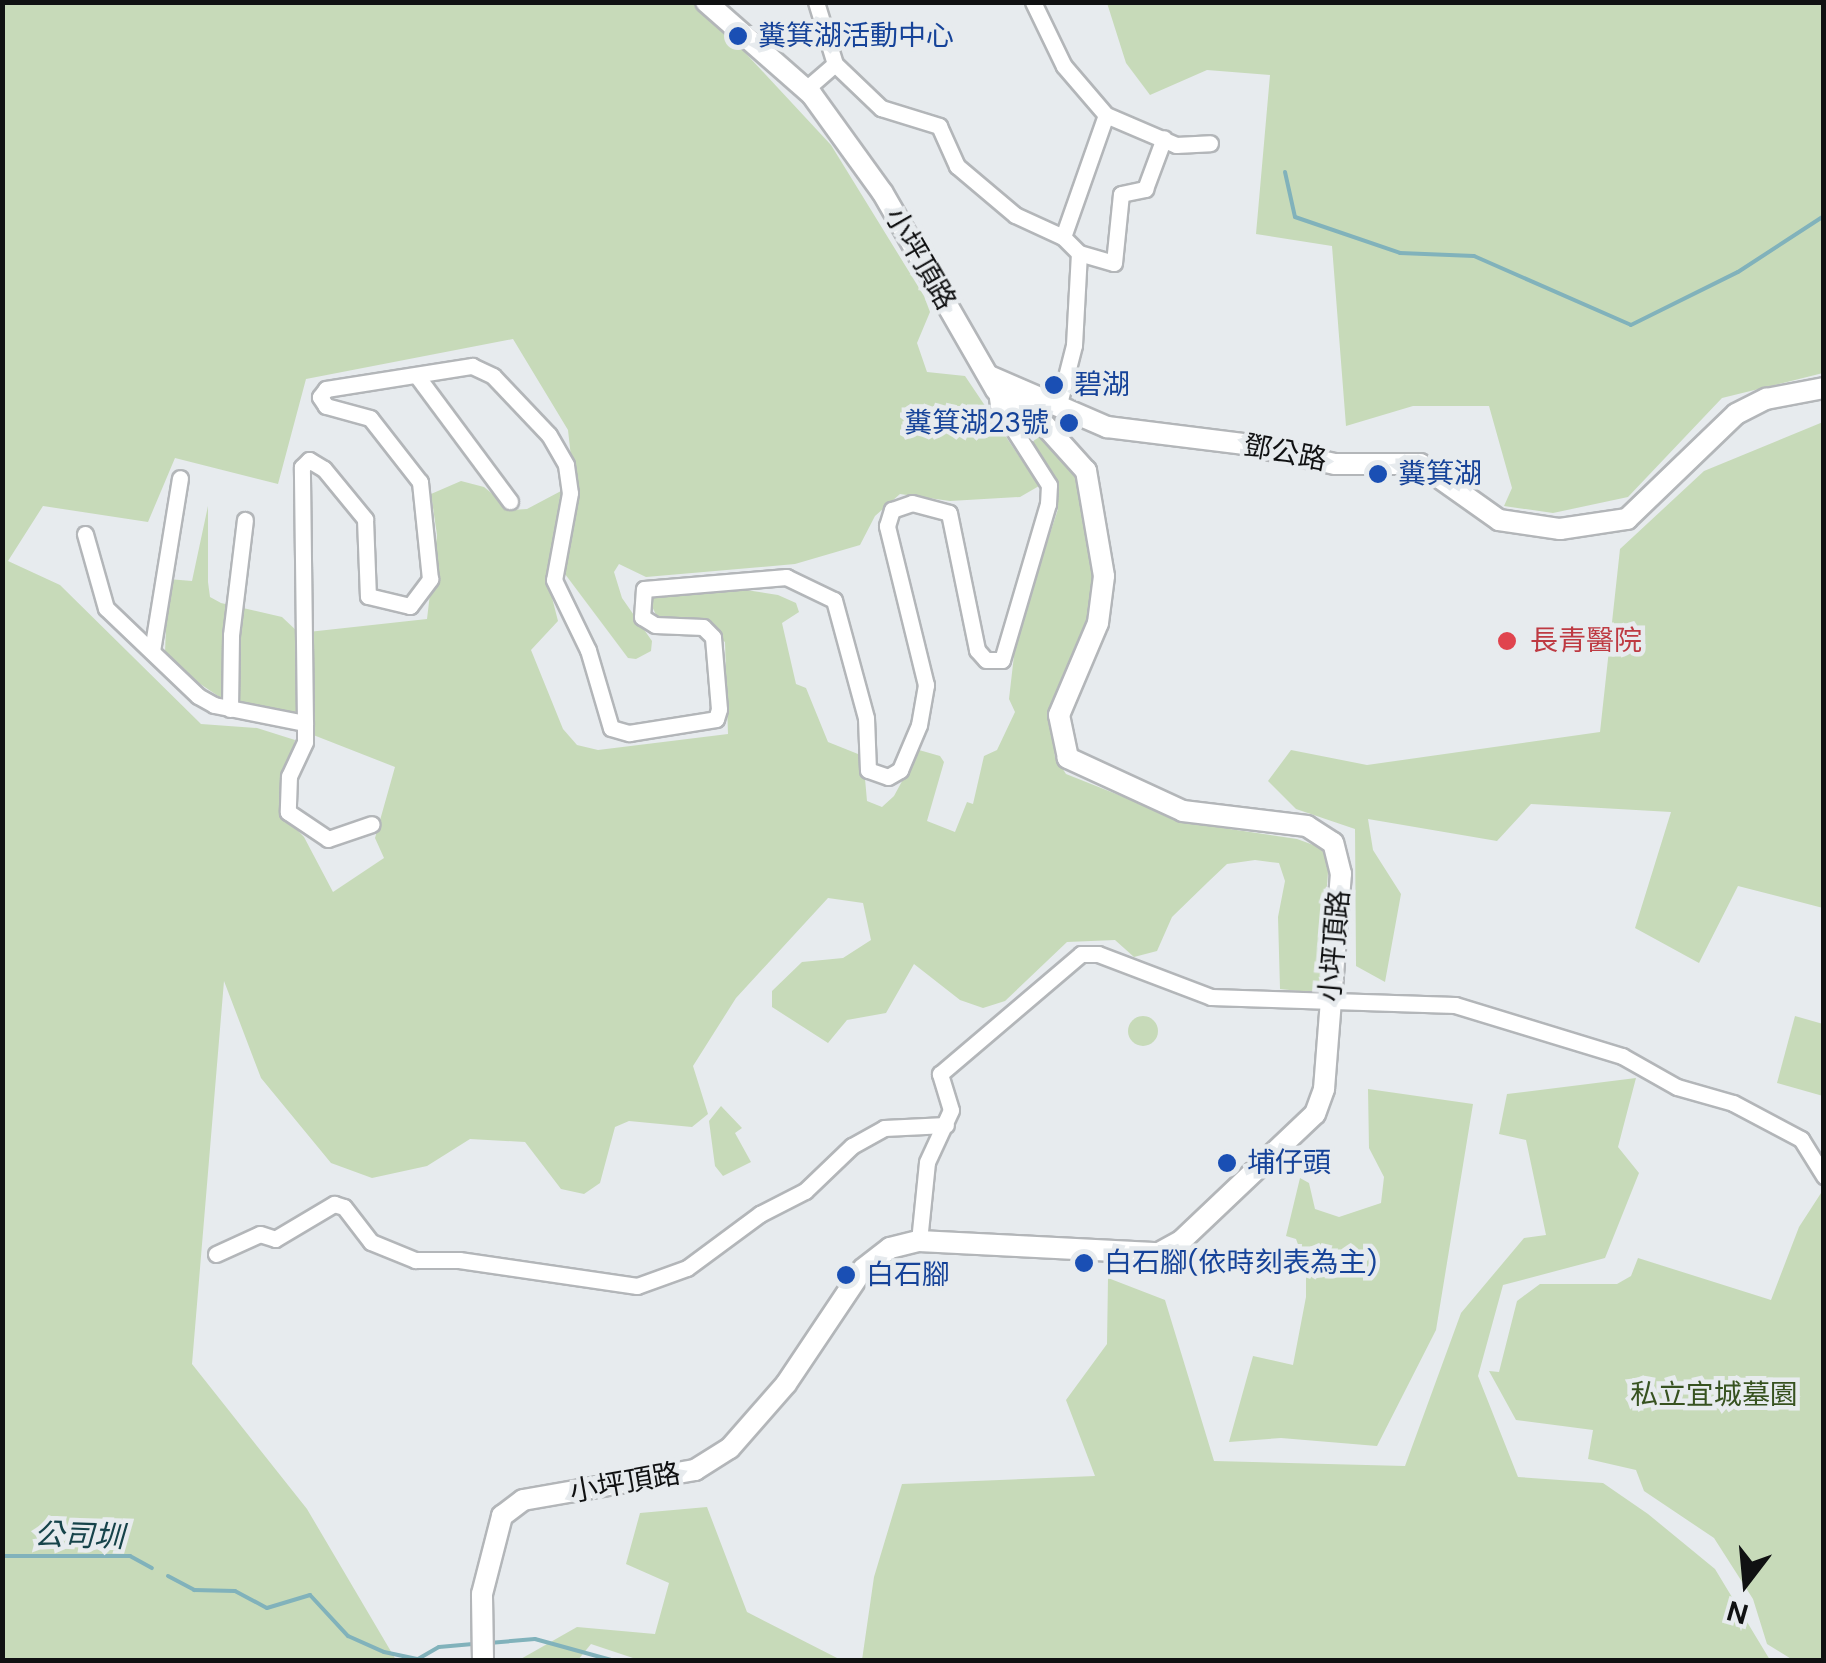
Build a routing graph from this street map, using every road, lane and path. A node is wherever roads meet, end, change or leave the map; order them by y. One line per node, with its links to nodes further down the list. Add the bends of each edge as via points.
1 (706, 2): 5 (street, 小坪頂路)
2 (816, 2): 4 (street)
3 (1033, 2): 6 (street, via 1064,66)
4 (834, 64): 5 (street); 9 (street, via 881,108 939,126 956,166 1015,214)
5 (806, 89): 12 (street, 小坪頂路, via 882,192)
6 (1106, 115): 7 (street); 9 (street)
7 (1164, 138): 8 (street, via 1176,145); 10 (street, via 1145,189 1121,194 1114,263)
8 (1210, 143)
9 (1064, 237): 10 (street)
10 (1079, 253): 14 (street, via 1074,345)
11 (417, 376): 12 (street, via 472,366 494,376 549,434 566,465 570,493 554,580 588,650 611,728 630,734 716,719 719,709 713,637 703,628 655,625 642,617 644,590 786,577 834,600 866,718 868,770 879,777 900,770 919,725 926,685 886,526 892,510 912,503 948,513 977,650 986,660 1002,660 1007,643 1048,486); 16 (street); 21 (street, via 326,389 320,397 326,406 370,418 420,482 430,579 410,606 368,596 365,519 324,469 309,460 302,467)
12 (992, 383): 14 (street, 鄧公路); 23 (street, 小坪頂路, via 1069,445 1096,506 1102,592 1098,624 1060,714 1068,758 1183,811 1307,826 1333,843 1341,874)
13 (1824, 388): 14 (street, 鄧公路, via 1766,399 1736,414 1709,434 1655,498 1627,519 1597,528 1499,520 1420,464 1294,458 1243,444 1107,427)
14 (1059, 404)
15 (180, 478): 19 (street)
16 (510, 501)
17 (245, 520): 20 (street)
18 (85, 534): 19 (street, via 106,608)
19 (152, 652): 20 (street, via 198,696)
20 (230, 709): 21 (street)
21 (304, 723): 22 (street, via 304,742 288,776 288,812 328,839)
22 (372, 824)
23 (1331, 1001): 24 (street, via 1211,997 1098,954 1081,954 940,1074 951,1110); 25 (street, via 1455,1005 1622,1056 1801,1139); 26 (street, 小坪頂路, via 1324,1088 1315,1114 1182,1240 1158,1254)
24 (946, 1125): 26 (street, via 927,1162); 27 (street, via 884,1128 852,1146 805,1191 760,1214 687,1268 637,1286 459,1260 415,1260 371,1242 334,1204 274,1239 260,1234)
25 (1824, 1176)
26 (919, 1241): 28 (street, 小坪頂路, via 890,1248 863,1269 786,1384 730,1448 695,1470 524,1500 502,1516 482,1594)
27 (216, 1254)
28 (483, 1660)

